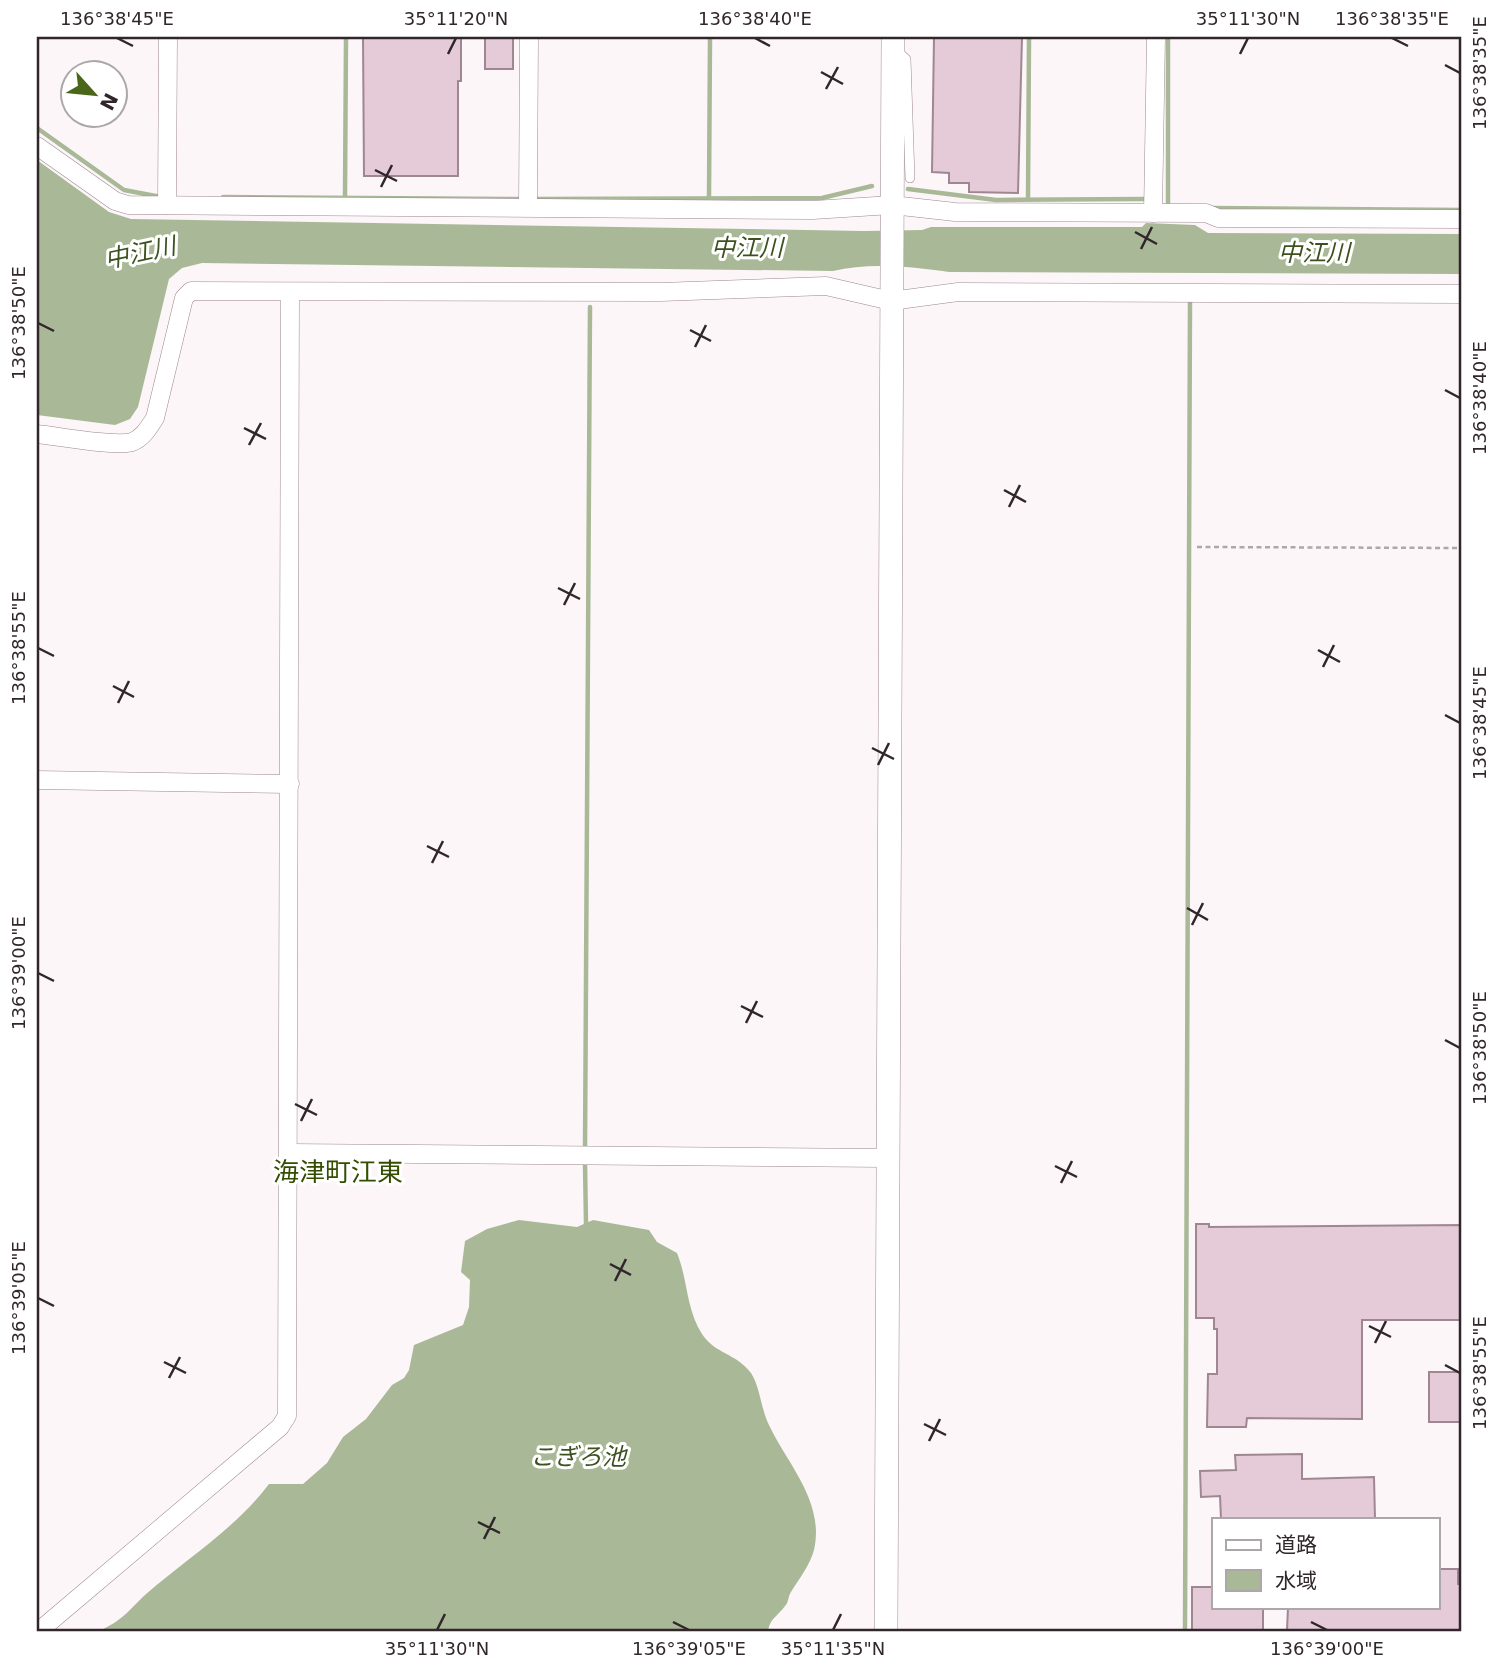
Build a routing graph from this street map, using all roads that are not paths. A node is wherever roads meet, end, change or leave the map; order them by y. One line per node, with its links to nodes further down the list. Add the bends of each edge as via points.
1 (168, 37): 7 (street)
2 (529, 37): 8 (street)
3 (1156, 37): 10 (street)
4 (893, 41): 6 (lane, via 906,60); 9 (street)
5 (37, 146): 7 (street, via 115,201)
6 (911, 178)
7 (167, 205): 8 (street)
8 (528, 207): 9 (street)
9 (892, 210): 10 (street); 13 (street)
10 (1155, 213): 11 (street, via 1206,213 1218,218)
11 (1462, 219)
12 (290, 292): 13 (street, via 661,292 826,286); 15 (street, via 191,291 184,298 155,418 132,442); 17 (street)
13 (891, 293): 14 (street); 19 (street)
14 (1462, 294)
15 (37, 434)
16 (37, 780): 17 (street)
17 (290, 784): 18 (street)
18 (289, 1153): 19 (street); 20 (street, via 287,1416 280,1427)
19 (886, 1158): 21 (street)
20 (39, 1631)
21 (886, 1631)

